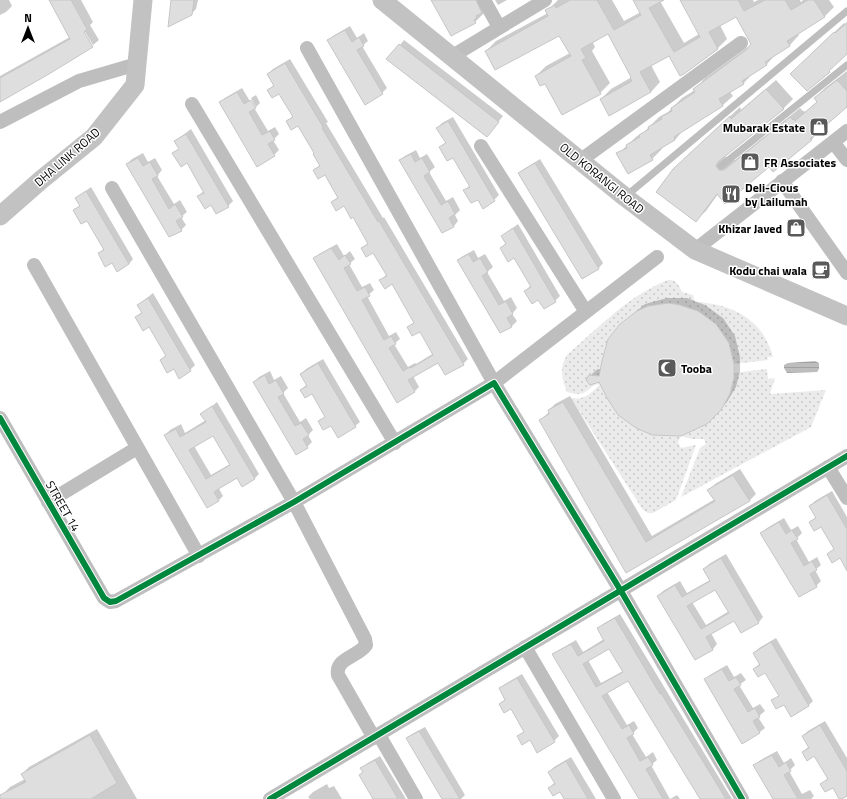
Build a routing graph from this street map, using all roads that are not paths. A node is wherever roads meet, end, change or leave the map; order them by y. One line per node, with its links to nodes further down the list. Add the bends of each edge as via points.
1 (143, 0): 10 (street, DHA LINK ROAD)
2 (382, 0): 9 (street, OLD KORANGI ROAD)
3 (484, 0): 6 (street)
4 (545, 0): 6 (street)
5 (847, 11): 22 (lane)
6 (499, 28): 9 (street)
7 (741, 43): 17 (street)
8 (307, 48): 30 (street)
9 (451, 57): 17 (street, OLD KORANGI ROAD)
10 (137, 64): 13 (street, via 79,82); 23 (street, DHA LINK ROAD, via 135,85 94,137)
11 (847, 65): 19 (lane)
12 (192, 104): 32 (street)
13 (0, 122)
14 (847, 131): 15 (street)
15 (833, 142): 18 (street); 20 (street)
16 (481, 146): 28 (street)
17 (581, 160): 22 (street, OLD KORANGI ROAD)
18 (847, 160)
19 (721, 166)
20 (782, 181): 24 (street); 27 (street)
21 (112, 188): 38 (street)
22 (625, 197): 24 (street, OLD KORANGI ROAD)
23 (0, 216)
24 (695, 250): 29 (street, OLD KORANGI ROAD)
25 (657, 257): 28 (street)
26 (34, 265): 33 (street)
27 (847, 273)
28 (586, 312): 30 (street)
29 (847, 316)
30 (494, 383): 32 (street); 40 (street)
31 (0, 418): 37 (street, STREET 14)
32 (395, 443): 38 (street)
33 (138, 448): 37 (street); 39 (street)
34 (847, 456): 35 (street)
35 (828, 467): 36 (street); 40 (street)
36 (847, 498)
37 (48, 502): 39 (street, STREET 14, via 104,598 110,602)
38 (294, 502): 39 (street); 42 (street, via 365,639 366,645 363,650 340,664 337,669)
39 (199, 556)
40 (622, 591): 41 (street); 46 (street)
41 (526, 647): 42 (street); 45 (street)
42 (377, 736): 43 (street); 44 (street)
43 (273, 798)
44 (416, 799)
45 (614, 799)
46 (742, 799)

